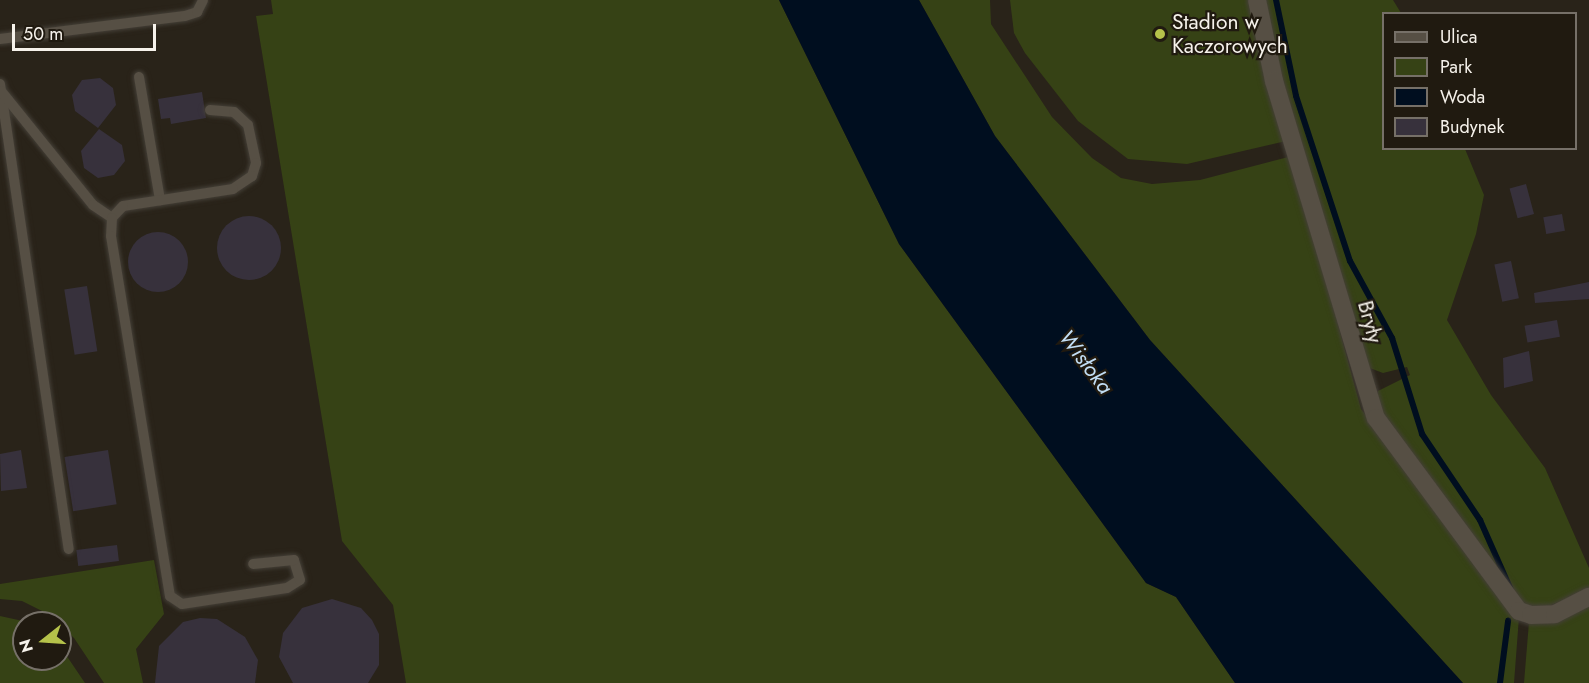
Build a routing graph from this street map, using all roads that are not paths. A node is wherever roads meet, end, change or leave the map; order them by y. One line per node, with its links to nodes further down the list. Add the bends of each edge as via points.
1 (204, 0): 3 (lane, via 197,12 185,16)
2 (1257, 0): 11 (street, Bryły, via 1274,81 1376,418 1507,598 1525,613 1555,614)
3 (0, 39)
4 (139, 77): 7 (lane)
5 (0, 88): 8 (lane, via 93,205); 9 (lane)
6 (210, 110): 7 (lane, via 234,112 248,125 256,163 252,176 233,189)
7 (160, 200): 8 (lane, via 123,207)
8 (112, 218): 10 (lane, via 170,596 182,604 287,588 300,580 294,560)
9 (69, 549)
10 (253, 564)
11 (1589, 597)

